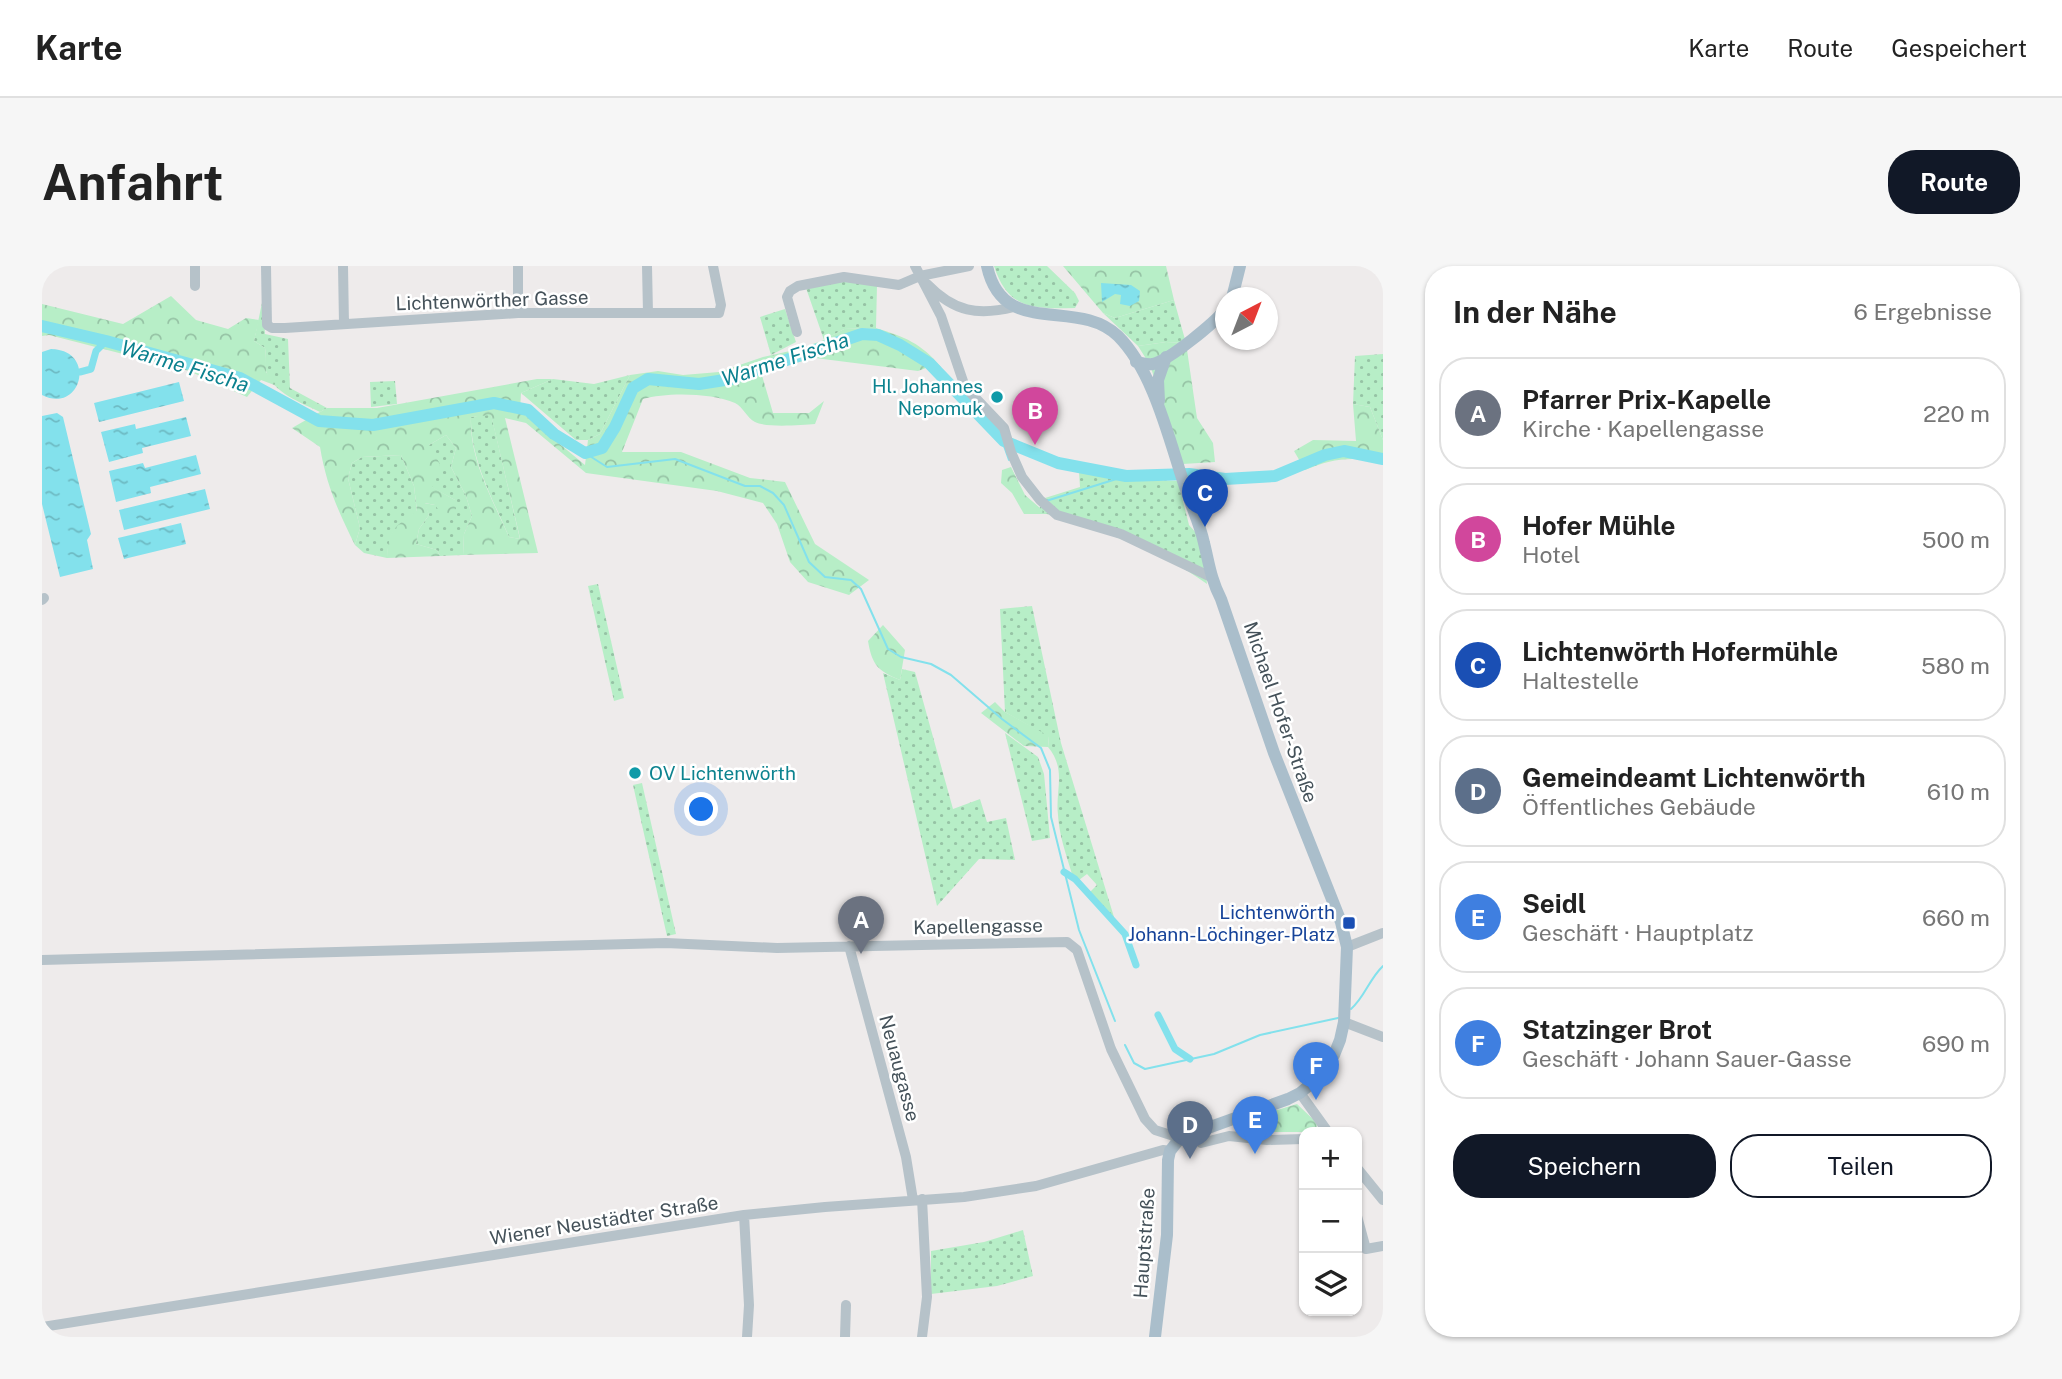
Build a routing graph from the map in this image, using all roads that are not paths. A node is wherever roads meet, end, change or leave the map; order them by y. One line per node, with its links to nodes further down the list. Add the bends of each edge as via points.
1 (195, 266): 11 (street)
2 (266, 266): 17 (street, Lichtenwörther Gasse, via 267,324 272,328)
3 (343, 266): 17 (street)
4 (518, 266): 14 (street)
5 (647, 266): 15 (street)
6 (713, 266): 15 (street, Lichtenwörther Gasse, via 719,313)
7 (969, 266): 10 (street)
8 (987, 266): 13 (main road, via 994,286)
9 (1240, 266): 12 (main road)
10 (917, 271): 13 (street, via 946,299 965,309 983,313); 18 (street, via 899,285 844,277 790,290 786,297); 22 (street, via 941,316 965,387 1004,428 1022,477 1042,502 1057,515 1121,534)
11 (195, 286)
12 (1235, 287)
13 (1014, 307): 20 (main road, via 1028,313 1097,321 1118,337)
14 (517, 313): 15 (street, Lichtenwörther Gasse); 17 (street, Lichtenwörther Gasse)
15 (648, 313)
16 (1215, 321): 19 (main road)
17 (344, 324)
18 (796, 332)
19 (1166, 357): 20 (main road, via 1154,363); 21 (main road, via 1158,380)
20 (1136, 362): 21 (main road)
21 (1159, 405): 22 (main road, Michael Hofer-Straße)
22 (1211, 577): 25 (main road, Michael Hofer-Straße)
23 (1383, 933): 25 (street)
24 (849, 946): 26 (street, Kapellengasse, via 666,943); 33 (street, Kapellengasse, via 1067,942 1077,950 1111,1049 1145,1119 1155,1130); 39 (street, Neuaugasse)
25 (1347, 947): 27 (main road, Michael Hofer-Straße)
26 (42, 960)
27 (1344, 1022): 28 (street); 29 (main road, Michael Hofer-Straße)
28 (1378, 1035): 29 (street, via 1355,1033)
29 (1340, 1040): 30 (main road, Michael Hofer-Straße, via 1334,1055)
30 (1300, 1093): 31 (main road); 32 (street)
31 (1234, 1119): 33 (main road); 34 (street)
32 (1324, 1127)
33 (1180, 1138): 37 (main road)
34 (1237, 1138): 35 (street); 36 (street)
35 (1299, 1139)
36 (1201, 1143)
37 (1170, 1151): 39 (street, Wiener Neustädter Straße, via 1037,1186); 49 (main road, Hauptstraße, via 1167,1235)
38 (1362, 1177): 40 (street)
39 (918, 1199): 41 (street, Wiener Neustädter Straße); 48 (street, Neuaugasse, via 928,1297)
40 (1383, 1200)
41 (744, 1215): 45 (street, Wiener Neustädter Straße); 46 (street)
42 (1362, 1234): 43 (street, via 1366,1249)
43 (1383, 1246)
44 (846, 1305): 47 (street)
45 (42, 1327)
46 (747, 1337)
47 (845, 1337)
48 (922, 1337)
49 (1155, 1337)

